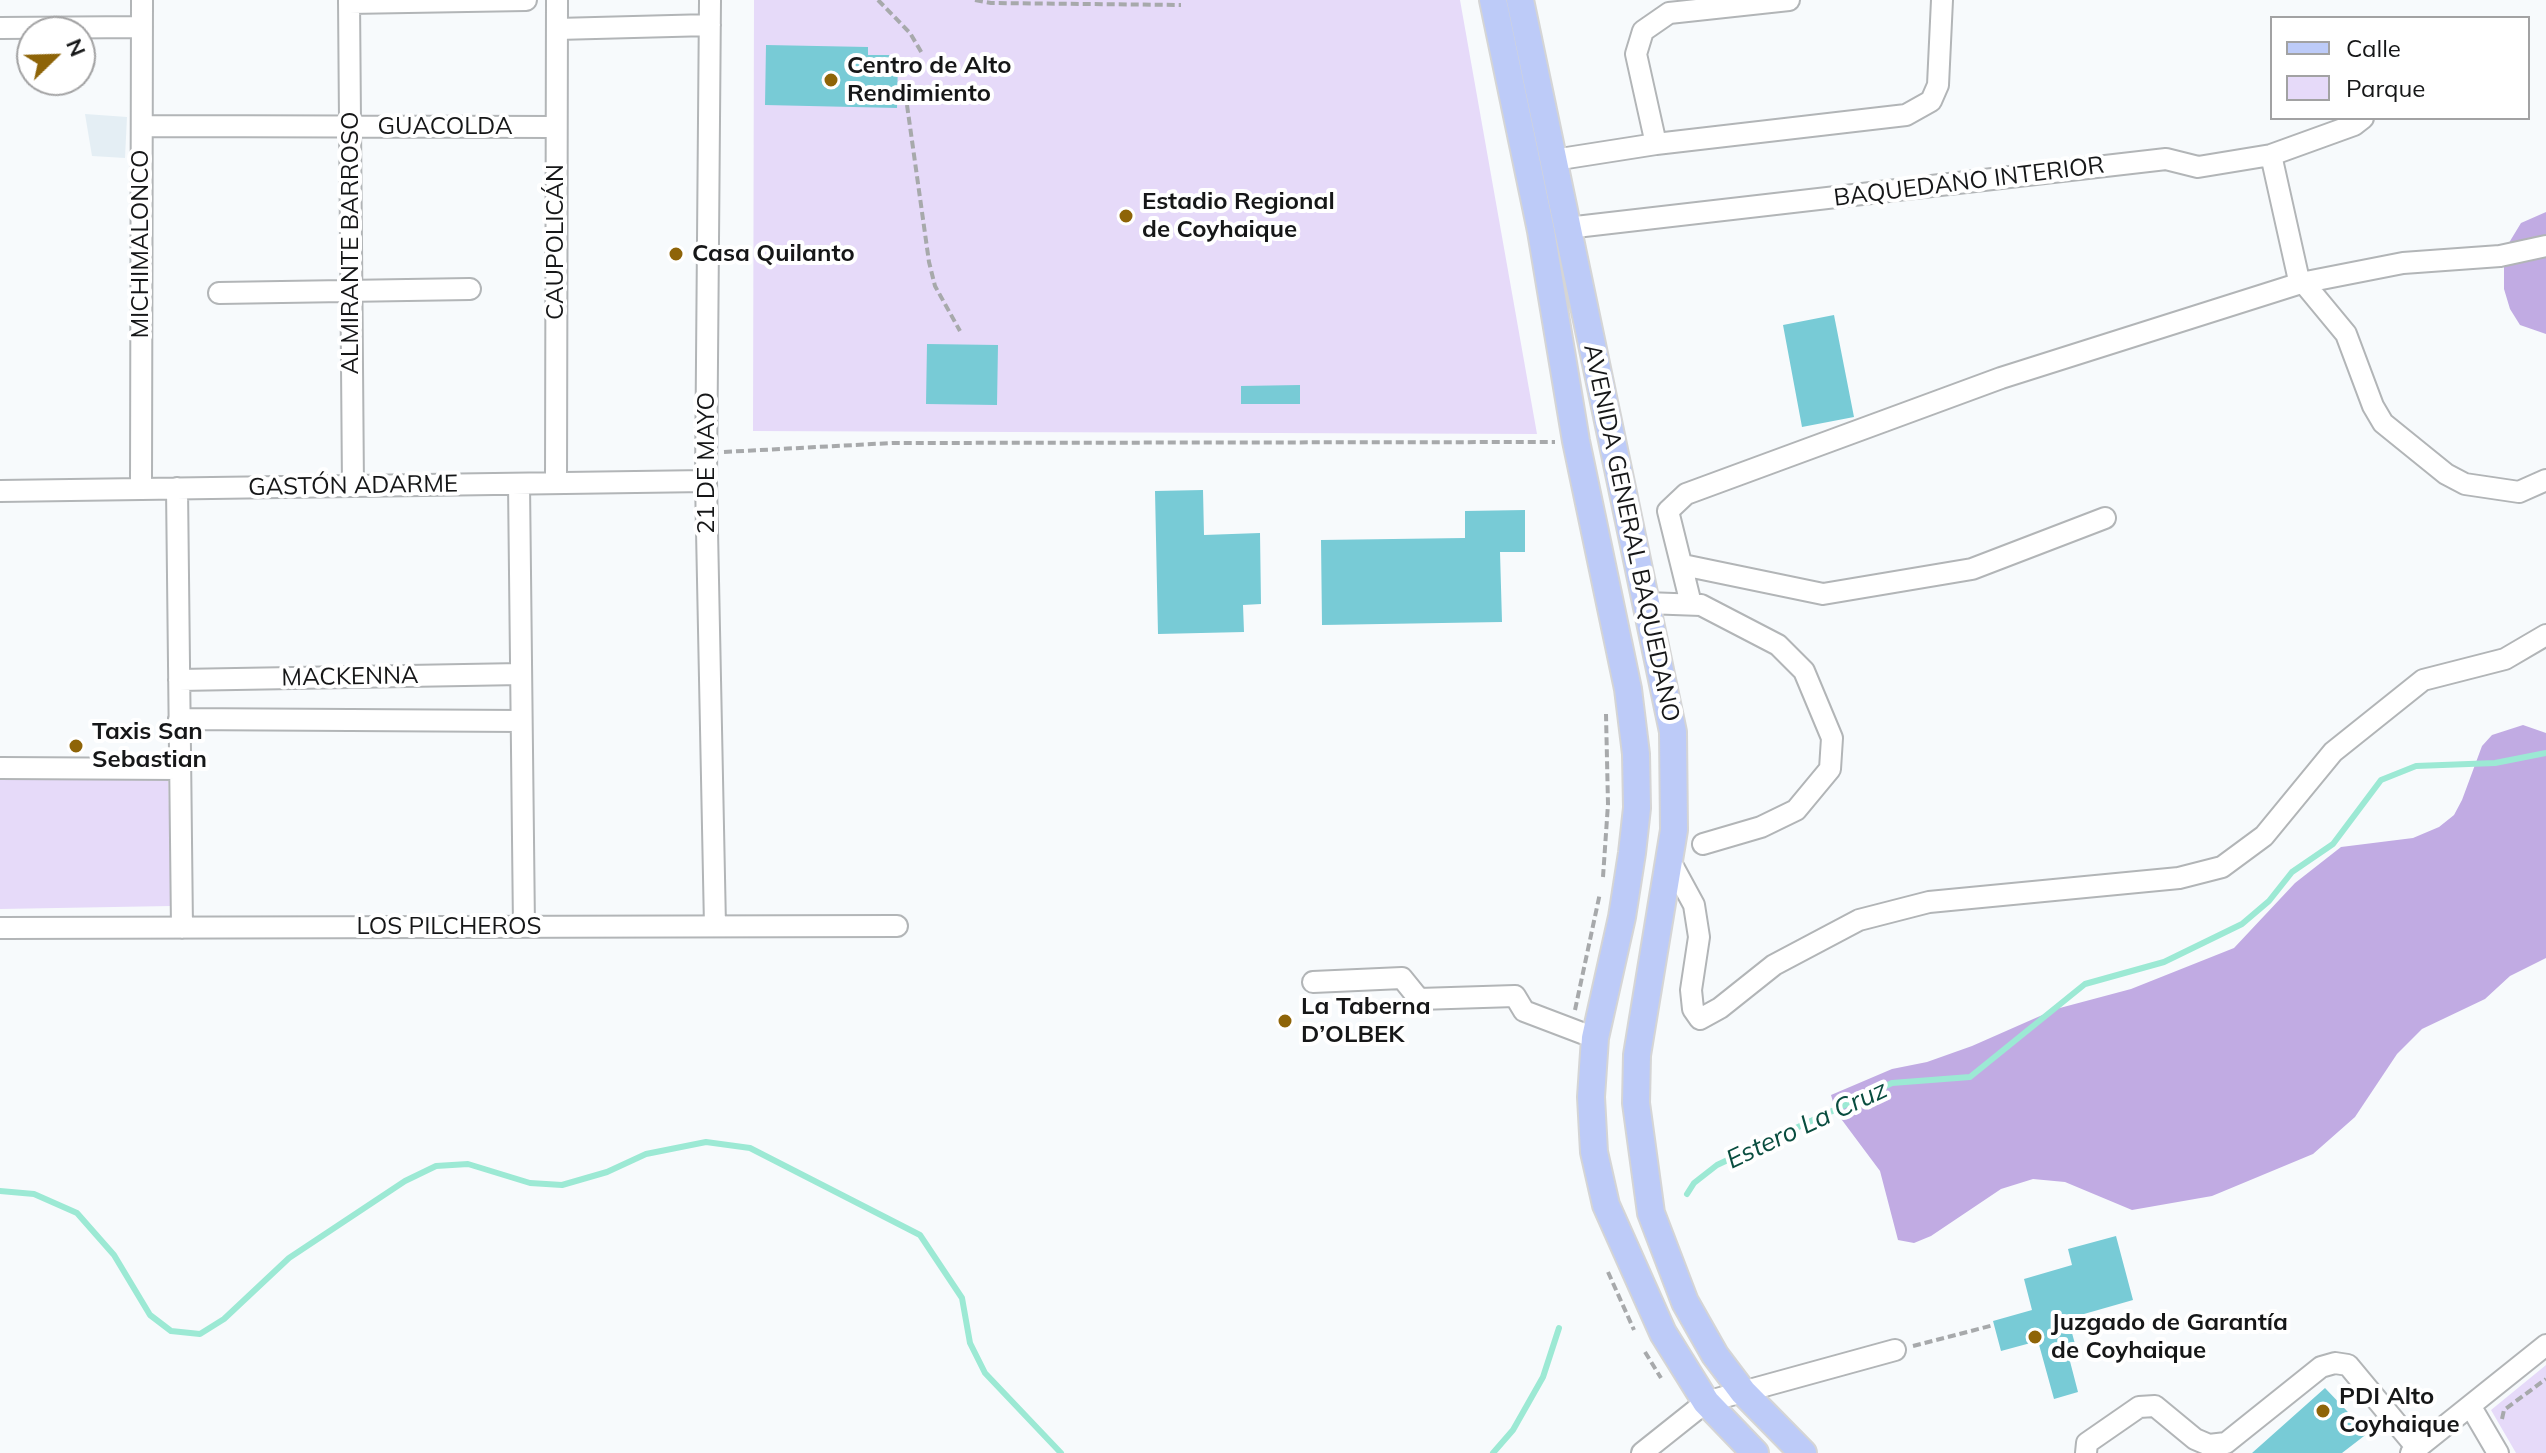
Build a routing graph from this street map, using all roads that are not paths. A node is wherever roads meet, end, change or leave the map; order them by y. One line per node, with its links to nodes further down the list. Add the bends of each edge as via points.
1 (142, 0): 11 (street, MICHIMALONCO)
2 (526, 0): 9 (street)
3 (557, 0): 13 (street, CAUPOLICÁN)
4 (710, 0): 10 (street, 21 DE MAYO)
5 (1493, 0): 54 (main road, AVENIDA GENERAL BAQUEDANO, via 1541,231 1563,443 1628,689 1636,754 1637,808 1622,917)
6 (1520, 0): 20 (main road, AVENIDA GENERAL BAQUEDANO)
7 (1789, 0): 18 (street, via 1669,13 1643,31 1636,54)
8 (1942, 0): 18 (street, via 1938,85 1931,101 1906,115)
9 (349, 1): 16 (street, ALMIRANTE BARROSO)
10 (710, 25): 13 (street); 28 (street, 21 DE MAYO)
11 (142, 27): 12 (street); 15 (street, MICHIMALONCO)
12 (0, 28)
13 (557, 29): 17 (street, CAUPOLICÁN)
14 (2360, 120): 19 (street, BAQUEDANO INTERIOR)
15 (142, 126): 16 (street, GUACOLDA); 33 (street, MICHIMALONCO)
16 (350, 126): 17 (street, GUACOLDA); 25 (street, ALMIRANTE BARROSO)
17 (556, 127): 29 (street, CAUPOLICÁN)
18 (1656, 144): 20 (street)
19 (2271, 155): 21 (street, BAQUEDANO INTERIOR, via 2198,167 2166,159); 23 (street)
20 (1554, 160): 21 (main road, AVENIDA GENERAL BAQUEDANO)
21 (1567, 228): 37 (main road, AVENIDA GENERAL BAQUEDANO)
22 (2546, 246): 23 (street, via 2500,256 2403,263)
23 (2301, 283): 27 (street, via 2346,334 2373,406 2399,439 2465,484 2519,492); 36 (street, via 2001,378 1686,494 1668,511)
24 (470, 289): 25 (street)
25 (351, 291): 26 (street); 31 (street, ALMIRANTE BARROSO)
26 (219, 293)
27 (2546, 480)
28 (706, 481): 29 (street, GASTÓN ADARME); 48 (street, 21 DE MAYO)
29 (556, 483): 30 (street, GASTÓN ADARME)
30 (519, 484): 31 (street, GASTÓN ADARME); 40 (street)
31 (353, 486): 32 (street, GASTÓN ADARME)
32 (177, 488): 33 (street, GASTÓN ADARME); 41 (street)
33 (141, 489): 34 (street, GASTÓN ADARME)
34 (0, 491)
35 (2105, 518): 36 (street, via 1972,569 1823,594)
36 (1683, 565): 38 (street)
37 (1646, 603): 38 (street); 47 (main road, AVENIDA GENERAL BAQUEDANO, via 1673,732 1676,794)
38 (1691, 604): 46 (street, via 1778,645 1804,671 1834,752 1830,769 1796,810)
39 (2546, 635): 47 (street, via 2505,659 2423,680 2333,752 2264,836 2222,867 2179,878 1929,902 1859,920 1774,965 1700,1019 1691,990 1699,937 1694,905)
40 (521, 674): 41 (street, MACKENNA); 43 (street)
41 (179, 680): 42 (street)
42 (179, 719): 43 (street, MACKENNA); 45 (street)
43 (521, 721): 50 (street)
44 (0, 768): 45 (street)
45 (179, 769): 52 (street)
46 (1703, 844)
47 (1669, 859): 57 (main road, AVENIDA GENERAL BAQUEDANO, via 1637,1055 1643,1164 1651,1213 1667,1261 1715,1355)
48 (715, 926): 49 (street, LOS PILCHEROS); 50 (street, LOS PILCHEROS)
49 (897, 926)
50 (524, 927): 52 (street, LOS PILCHEROS)
51 (0, 928): 52 (street, LOS PILCHEROS)
52 (182, 928)
53 (1313, 982): 54 (street, via 1402,978 1419,999 1515,996 1524,1011)
54 (1583, 1034): 59 (main road, AVENIDA GENERAL BAQUEDANO, via 1594,1152 1606,1205)
55 (2546, 1345): 58 (street)
56 (1895, 1350): 57 (street)
57 (1743, 1392): 59 (street); 63 (main road, AVENIDA GENERAL BAQUEDANO)
58 (2471, 1407): 60 (street); 65 (street)
59 (1696, 1408): 61 (street); 62 (main road, AVENIDA GENERAL BAQUEDANO)
60 (2414, 1450): 64 (street, via 2348,1365 2335,1363 2321,1367 2226,1443 2209,1445 2155,1406 2139,1407 2087,1443)
61 (1642, 1453)
62 (1755, 1453)
63 (1803, 1453)
64 (2086, 1453)
65 (2498, 1453)

